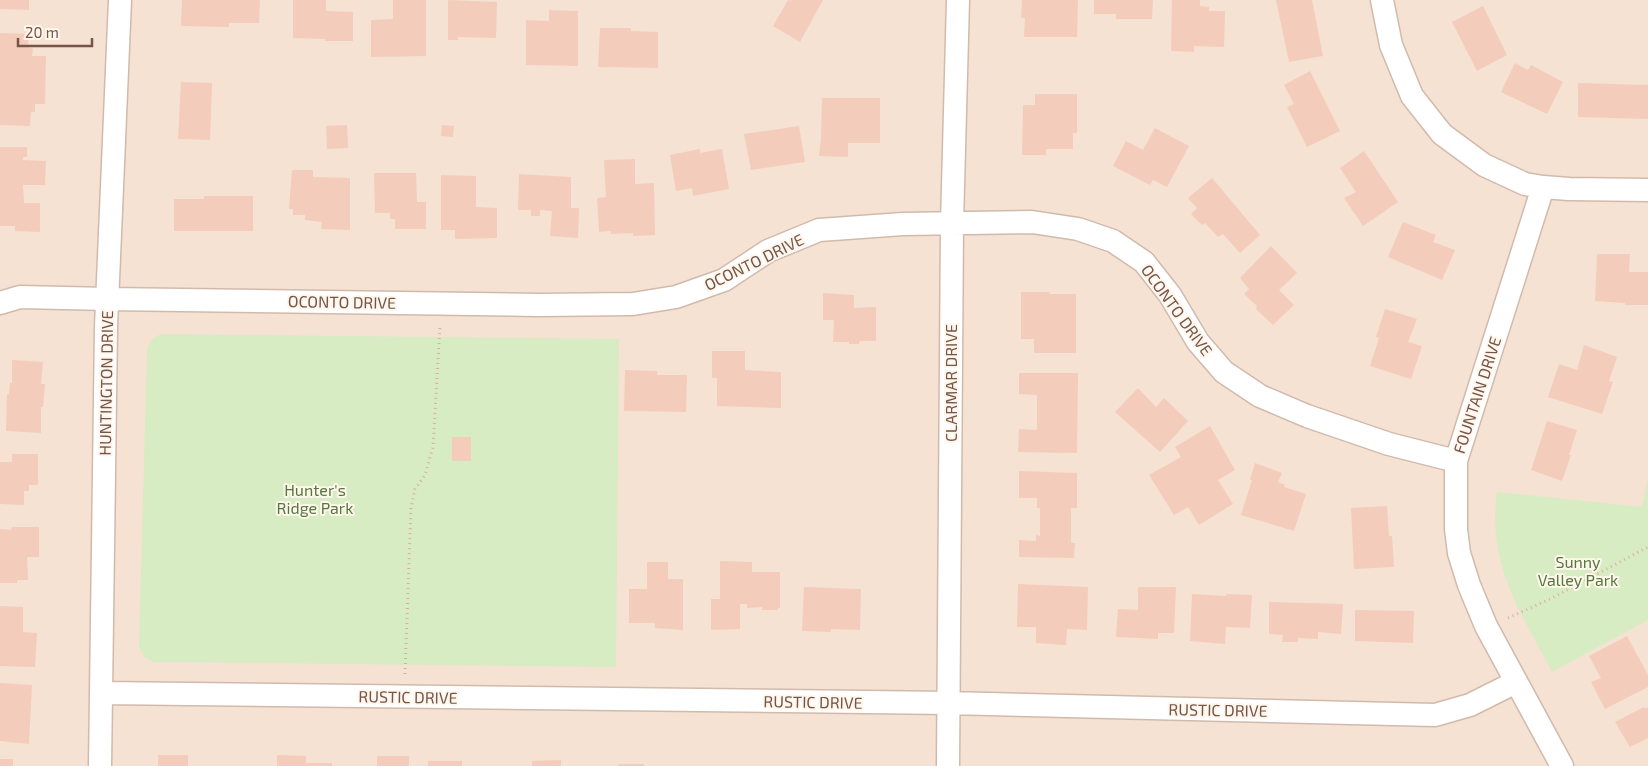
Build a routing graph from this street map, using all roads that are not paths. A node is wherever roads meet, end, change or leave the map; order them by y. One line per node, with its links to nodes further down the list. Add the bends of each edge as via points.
1 (120, 0): 7 (street, HUNTINGTON DRIVE)
2 (958, 0): 6 (street, CLARMAR DRIVE)
3 (1382, 0): 4 (street, via 1391,45 1412,96 1442,134 1484,165 1525,184)
4 (1543, 187): 5 (street); 9 (street, FOUNTAIN DRIVE)
5 (1648, 190)
6 (952, 224): 7 (street, OCONTO DRIVE, via 818,230 768,251 724,280 676,297 633,304); 9 (street, OCONTO DRIVE, via 1032,222 1078,229 1113,241 1144,262 1170,295 1198,342 1224,372 1260,396 1389,444); 12 (street, CLARMAR DRIVE)
7 (108, 300): 8 (street, OCONTO DRIVE, via 20,297); 11 (street, HUNTINGTON DRIVE)
8 (0, 303)
9 (1456, 461): 10 (street, FOUNTAIN DRIVE, via 1459,553 1486,626)
10 (1516, 682): 12 (street, RUSTIC DRIVE, via 1470,704 1435,715); 15 (street, FOUNTAIN DRIVE)
11 (102, 692): 12 (street, RUSTIC DRIVE); 13 (street, HUNTINGTON DRIVE)
12 (948, 703): 14 (street, CLARMAR DRIVE)
13 (100, 766)
14 (948, 766)
15 (1562, 766)

